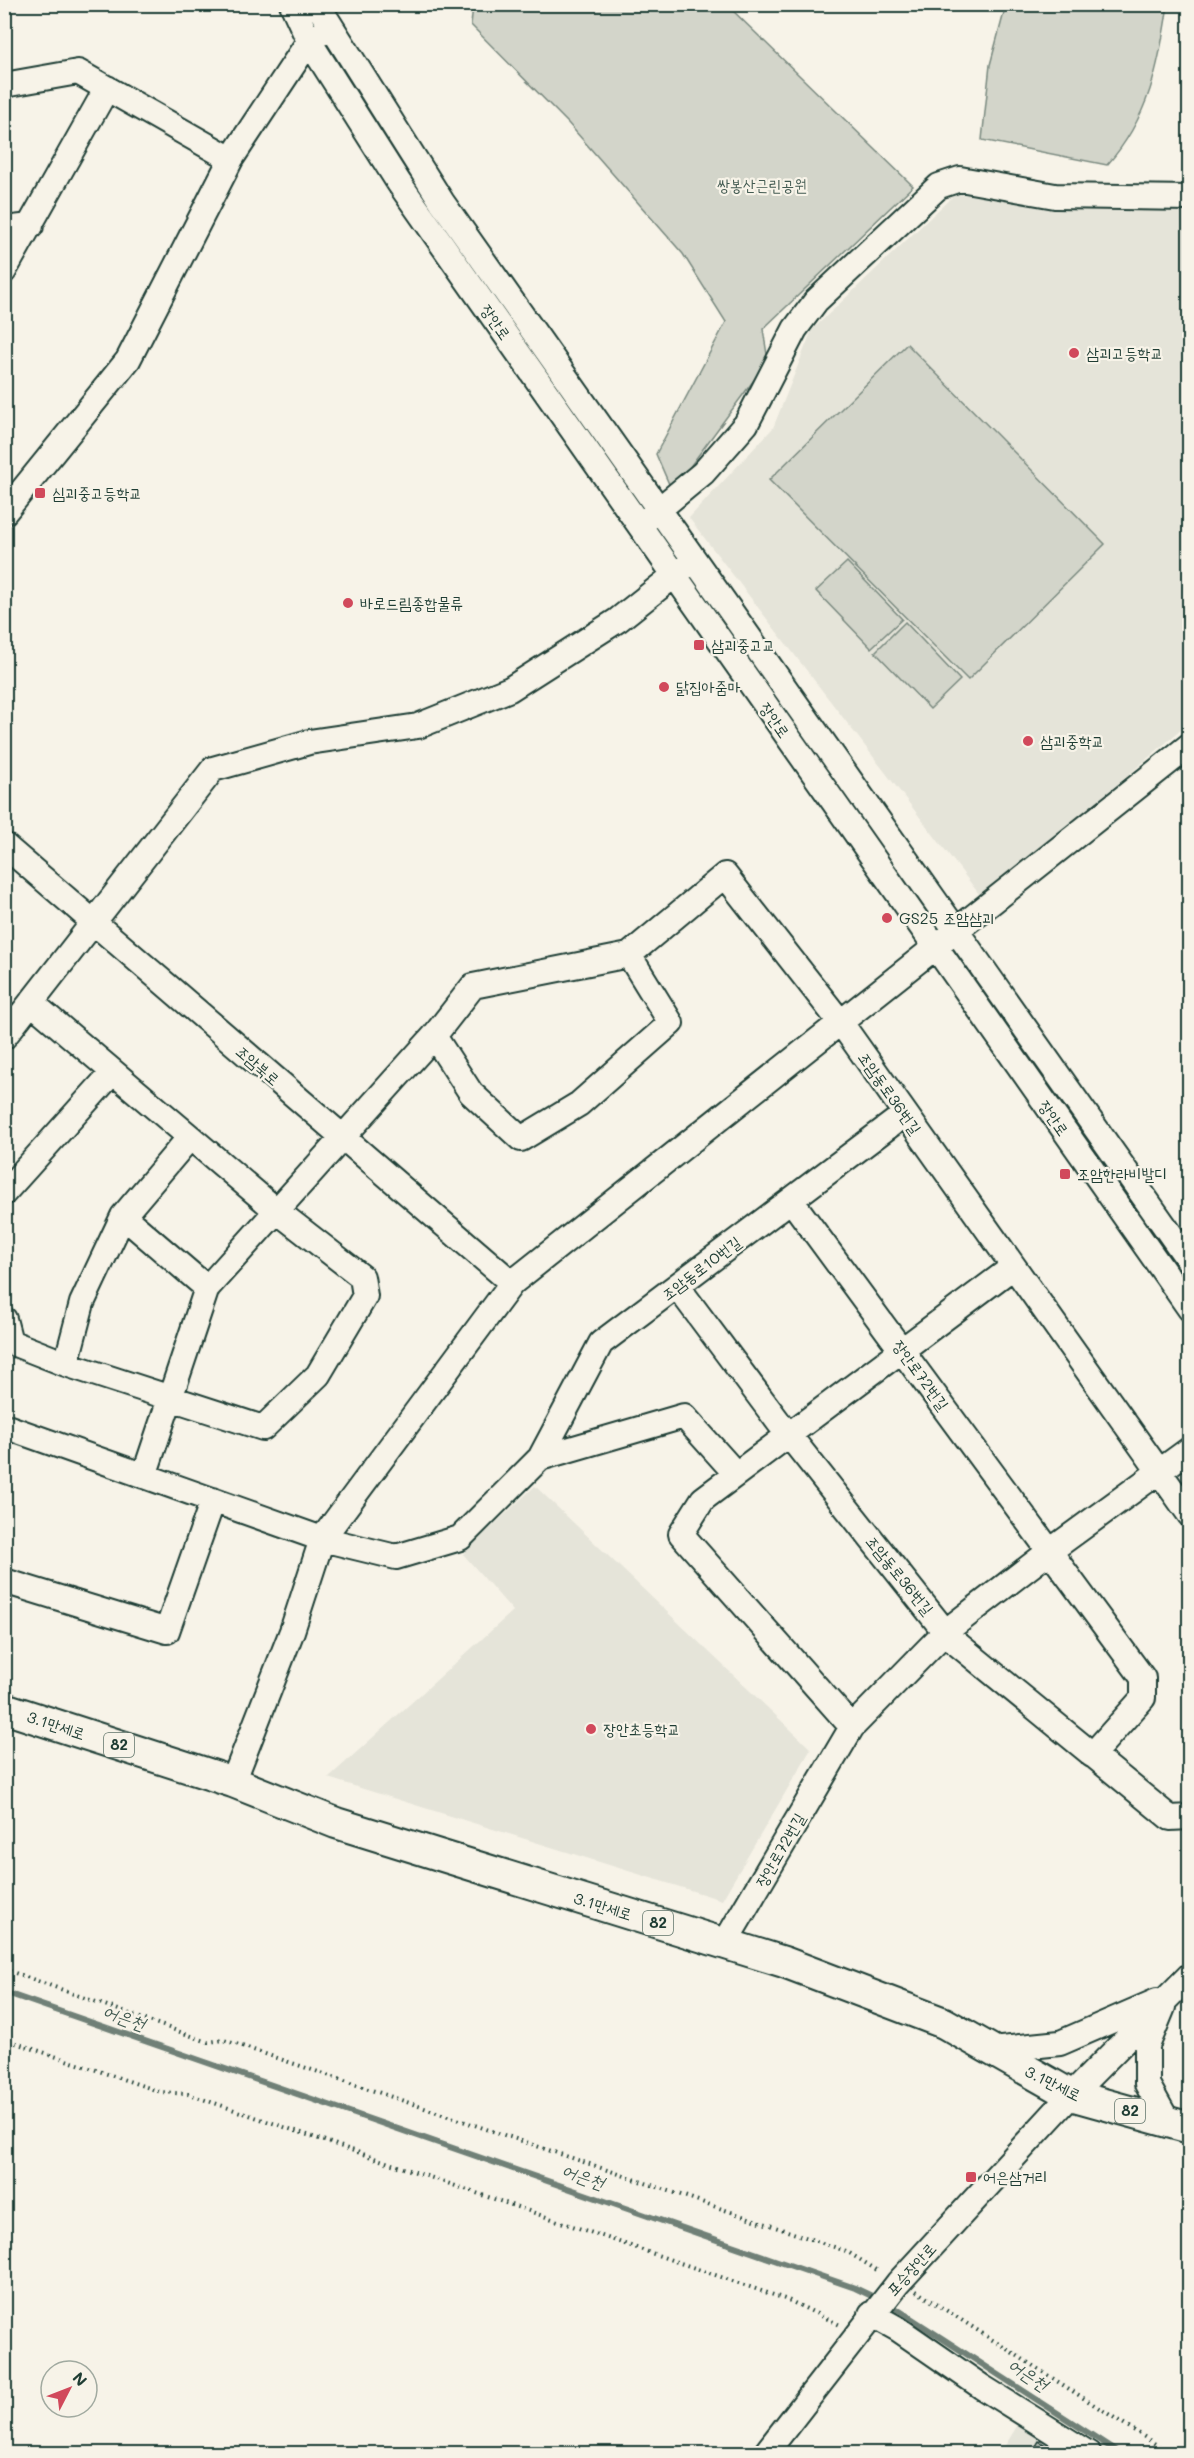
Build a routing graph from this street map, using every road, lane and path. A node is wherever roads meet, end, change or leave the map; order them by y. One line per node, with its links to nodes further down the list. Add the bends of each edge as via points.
1 (292, 4): 4 (street, 장안로)
2 (317, 4): 3 (street, 장안로)
3 (330, 28): 4 (street); 12 (street, 장안로, via 442,201)
4 (309, 41): 7 (street); 14 (street, 장안로, via 399,183)
5 (4, 86): 6 (street, via 78,72)
6 (107, 88): 7 (street); 9 (street)
7 (231, 159): 13 (street, via 128,360)
8 (1190, 198): 12 (street, via 1055,196 960,178 939,186 816,302 795,329 746,424 703,474)
9 (31, 226): 10 (street); 11 (street)
10 (4, 229)
11 (4, 271)
12 (658, 511): 14 (street); 15 (street, 장안로)
13 (4, 513)
14 (639, 525): 16 (street, 장안로)
15 (693, 561): 16 (street); 20 (street, 장안로)
16 (674, 576): 19 (street, via 618,620 510,689 418,726 309,741 213,770); 21 (street, 장안로)
17 (1190, 745): 20 (street)
18 (4, 845): 19 (street, 조암북로)
19 (92, 923): 23 (street); 30 (street, 조암북로)
20 (956, 932): 21 (street); 35 (street, 장안로)
21 (935, 949): 24 (street); 40 (street, 장안로)
22 (629, 955): 24 (street, 조암동로36번길, via 725,875); 25 (street, via 473,986); 25 (street, via 671,1023 579,1104 521,1139 471,1094)
23 (32, 1003): 26 (street); 27 (street)
24 (840, 1023): 28 (street, 조암동로36번길); 37 (street)
25 (434, 1036): 30 (street)
26 (4, 1037)
27 (112, 1073): 29 (street); 31 (street)
28 (905, 1114): 32 (street, 조암동로10번길); 36 (street, 조암동로36번길)
29 (190, 1137): 33 (street); 34 (street)
30 (341, 1137): 33 (street); 37 (street, 조암북로)
31 (4, 1193)
32 (791, 1200): 38 (street, 조암동로10번길); 42 (street, 장안로72번길)
33 (277, 1211): 39 (street); 44 (street, via 362,1277 365,1296 318,1375 263,1428)
34 (123, 1216): 39 (street); 43 (street, via 82,1304)
35 (1190, 1262)
36 (1013, 1267): 42 (street); 49 (street, 조암동로36번길)
37 (512, 1283): 54 (street)
38 (677, 1286): 46 (street, 조암동로36번길); 48 (street, 조암동로10번길, via 601,1342)
39 (207, 1288): 44 (street)
40 (1190, 1309)
41 (4, 1319): 43 (street, via 10,1342)
42 (902, 1350): 46 (street); 55 (street, 장안로72번길)
43 (66, 1364): 44 (street)
44 (173, 1397): 51 (street)
45 (4, 1426): 51 (street, 조암동로10번길)
46 (788, 1434): 50 (street); 57 (street, 조암동로36번길)
47 (1190, 1449): 49 (street, 장안로72번길)
48 (540, 1458): 50 (street, 조암동로10번길, via 684,1416); 54 (street, 조암동로10번길, via 459,1538 396,1557)
49 (1159, 1472): 53 (street, 조암동로36번길); 55 (street, 장안로72번길)
50 (735, 1474): 59 (street, via 703,1499 681,1534)
51 (144, 1476): 52 (street, 조암동로10번길)
52 (213, 1500): 54 (street, 조암동로10번길); 56 (street, via 167,1631)
53 (1190, 1515)
54 (322, 1539): 61 (street, via 292,1631)
55 (1050, 1551): 57 (street, 장안로72번길); 60 (street, 장안로72번길, via 1143,1678 1143,1698)
56 (4, 1581)
57 (945, 1632): 59 (street, 장안로72번길); 60 (street, 조암동로36번길)
58 (4, 1708): 61 (main road, 3.1만세로 / 82)
59 (852, 1727): 64 (street, 장안로72번길)
60 (1092, 1755): 62 (street, 조암동로36번길)
61 (233, 1782): 64 (main road, 3.1만세로 / 82, via 336,1823 691,1934)
62 (1180, 1818): 63 (street, 조암동로36번길)
63 (1190, 1836)
64 (726, 1941): 69 (main road, 3.1만세로 / 82, via 944,2023)
65 (4, 1969): 72 (path, via 208,2042 224,2040 846,2251)
66 (1190, 1975): 67 (street, 포승장안로)
67 (1168, 1996): 69 (street, via 1060,2043); 70 (street, 포승장안로); 71 (street, via 1147,2046 1147,2084)
68 (4, 2038): 72 (path, via 161,2092 188,2094 788,2300)
69 (991, 2050): 70 (main road, 3.1만세로 / 82)
70 (1071, 2094): 71 (main road, 3.1만세로 / 82); 72 (street, 포승장안로)
71 (1179, 2125)
72 (877, 2307): 73 (street, 포승장안로); 74 (street, via 898,2329); 75 (path, via 922,2294)
73 (765, 2454)
74 (1089, 2454)
75 (1171, 2454)

